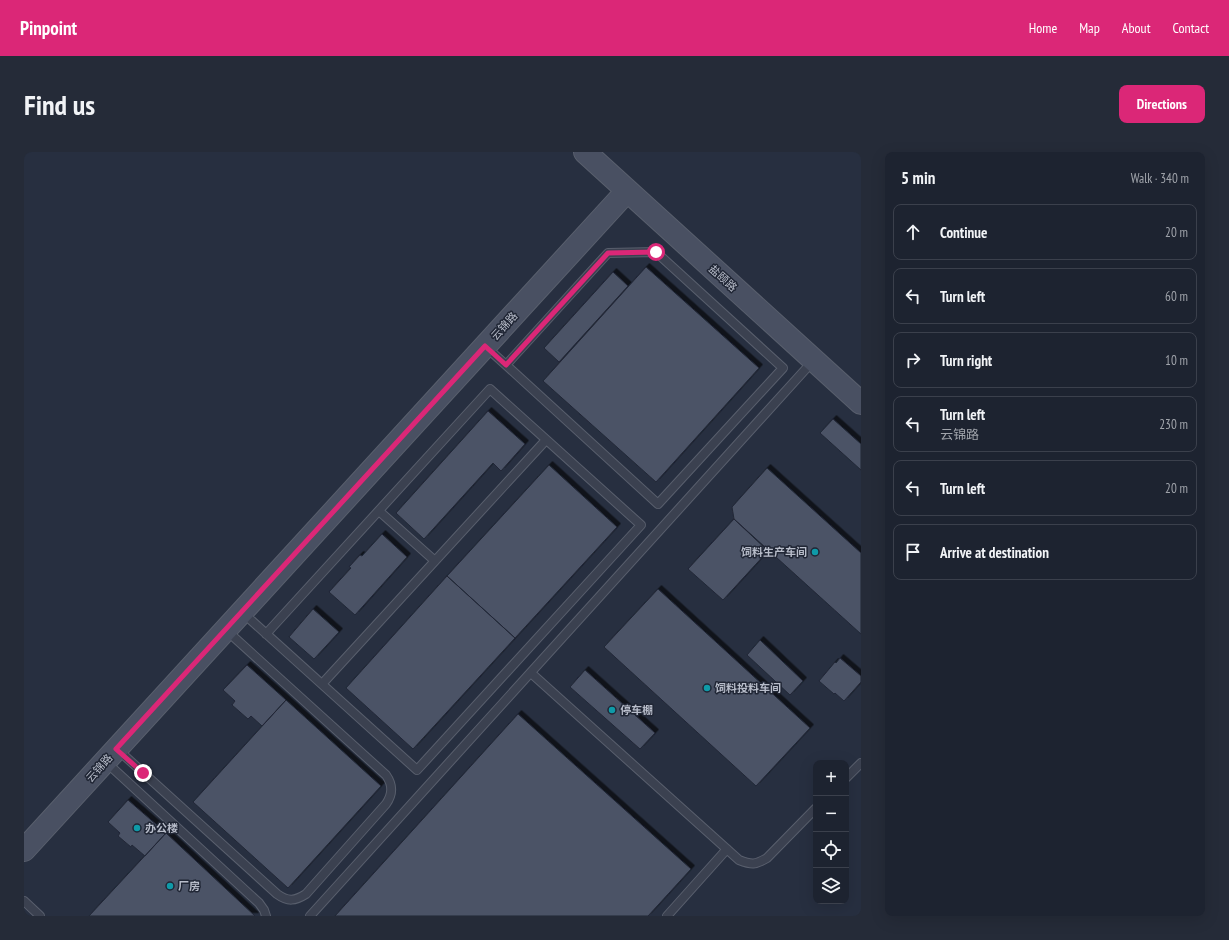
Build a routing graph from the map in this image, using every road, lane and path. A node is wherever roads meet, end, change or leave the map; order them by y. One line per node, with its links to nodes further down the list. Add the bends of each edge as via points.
1 (585, 152): 2 (street, 盐颐路)
2 (627, 191): 3 (street, 云锦路); 4 (street, 盐颐路)
3 (485, 346): 5 (lane); 10 (street, 云锦路)
4 (814, 361): 6 (street, 盐颐路); 13 (lane)
5 (506, 365): 5 (lane, via 658,504 783,368 656,252 608,253)
6 (861, 403)
7 (546, 440): 8 (lane, via 490,390); 9 (lane); 14 (lane, via 641,525 417,770)
8 (379, 511): 9 (lane); 12 (lane)
9 (435, 561): 14 (lane)
10 (242, 612): 11 (street, 云锦路); 12 (lane)
11 (226, 629): 15 (street, 云锦路); 15 (lane, via 386,775 392,786 386,804 306,894 295,900 277,894)
12 (266, 634): 14 (lane)
13 (531, 673): 19 (lane); 24 (lane)
14 (322, 684)
15 (111, 755): 20 (street, 云锦路); 23 (lane, via 259,902)
16 (861, 763): 17 (lane)
17 (849, 775)
18 (813, 811): 19 (lane, via 767,858 758,863 749,864 739,860)
19 (727, 849): 25 (lane)
20 (24, 850)
21 (24, 901): 22 (lane)
22 (40, 916)
23 (266, 916)
24 (310, 916)
25 (667, 916)

